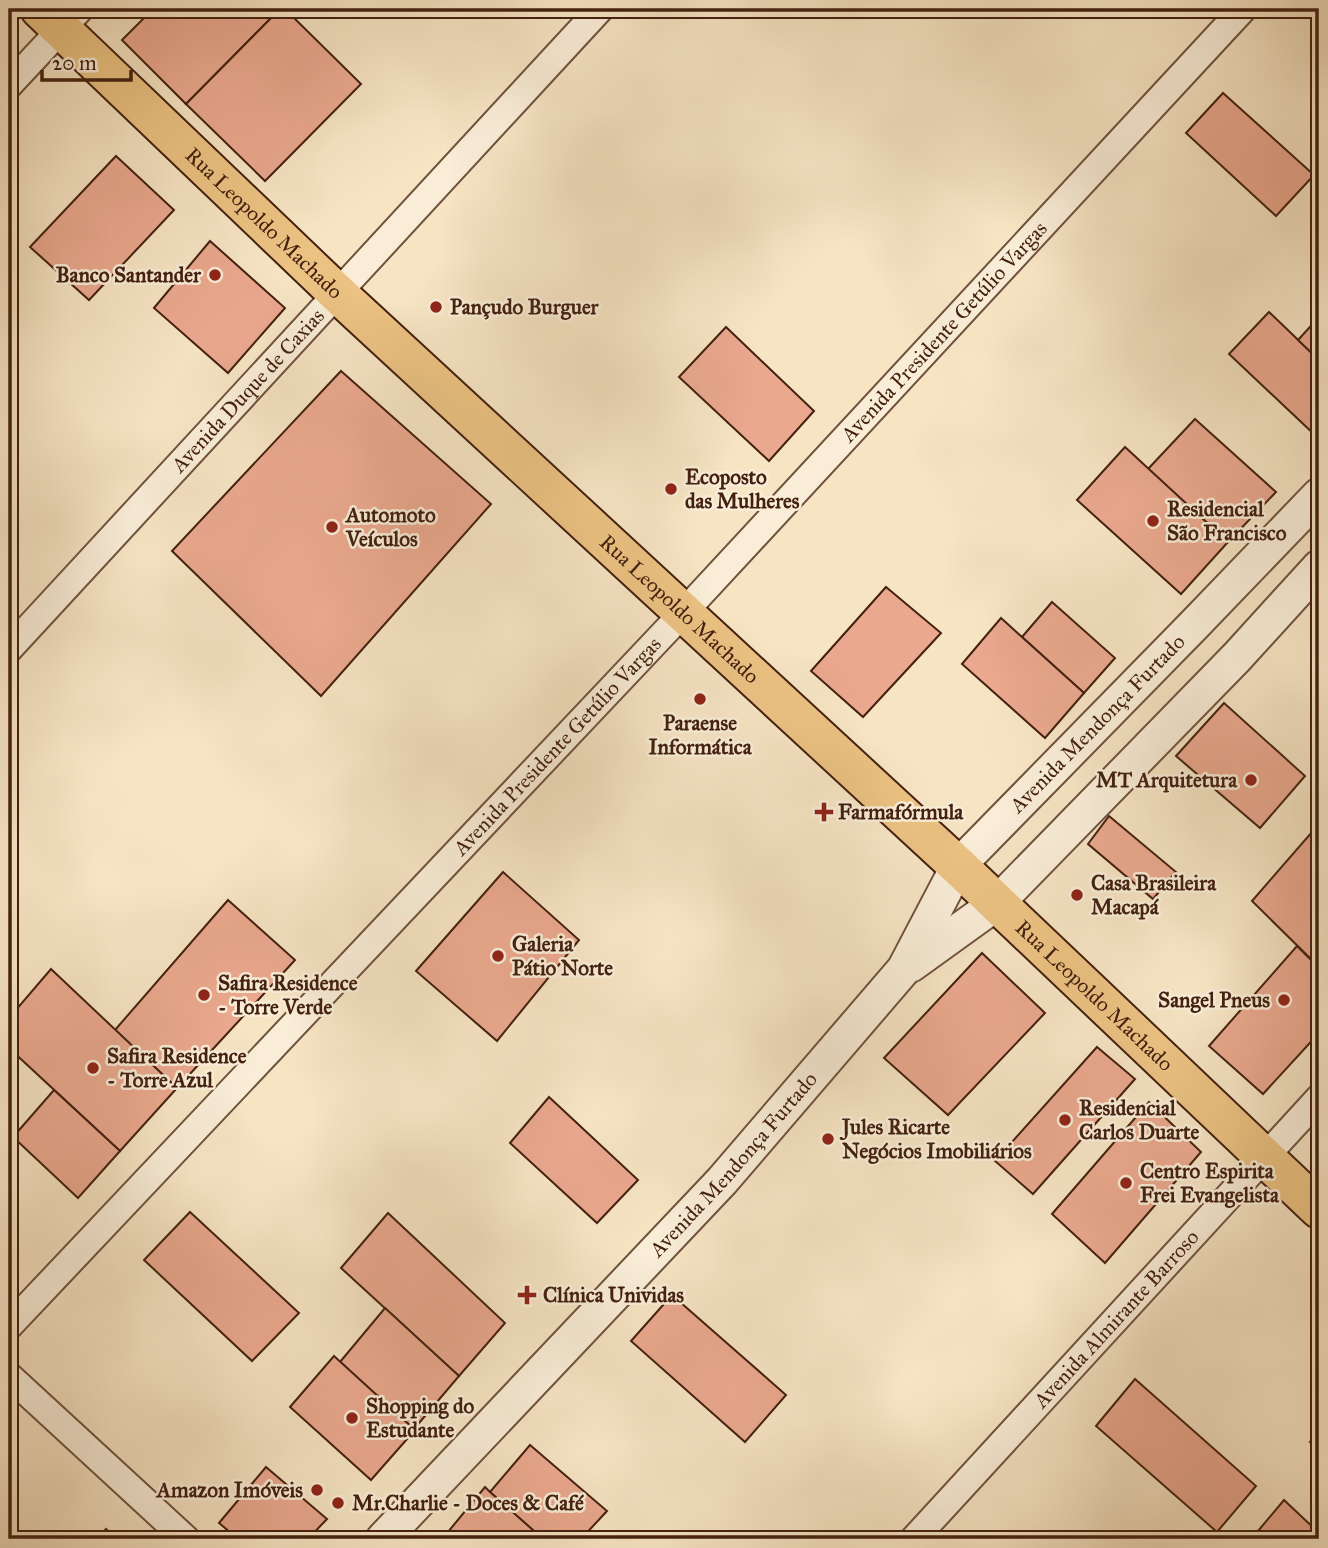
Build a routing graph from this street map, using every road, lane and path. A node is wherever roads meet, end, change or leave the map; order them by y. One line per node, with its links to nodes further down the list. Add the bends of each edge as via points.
1 (600, 9): 5 (street, Avenida Duque de Caxias)
2 (1243, 9): 8 (street, Avenida Presidente Getúlio Vargas)
3 (60, 15): 4 (street); 5 (main road, Rua Leopoldo Machado)
4 (9, 85)
5 (337, 293): 8 (main road, Rua Leopoldo Machado); 10 (street, Avenida Duque de Caxias)
6 (1319, 495): 9 (street, Avenida Mendonça Furtado)
7 (1319, 568): 11 (street, Avenida Mendonça Furtado)
8 (684, 612): 12 (main road, Rua Leopoldo Machado); 18 (street, Avenida Presidente Getúlio Vargas)
9 (1194, 625): 11 (street); 12 (street, Avenida Mendonça Furtado)
10 (9, 649)
11 (1237, 657): 13 (street, Avenida Mendonça Furtado)
12 (958, 866): 13 (main road, Rua Leopoldo Machado); 14 (street, Avenida Mendonça Furtado)
13 (997, 903): 14 (street, Avenida Mendonça Furtado); 16 (main road, Rua Leopoldo Machado)
14 (904, 969): 21 (street, Avenida Mendonça Furtado, via 722,1181)
15 (1319, 1098): 16 (street, Avenida Almirante Barroso)
16 (1264, 1157): 17 (main road, Rua Leopoldo Machado); 22 (street, Avenida Almirante Barroso)
17 (1319, 1209)
18 (9, 1326)
19 (9, 1376): 20 (street)
20 (186, 1539)
21 (383, 1539)
22 (914, 1539)

